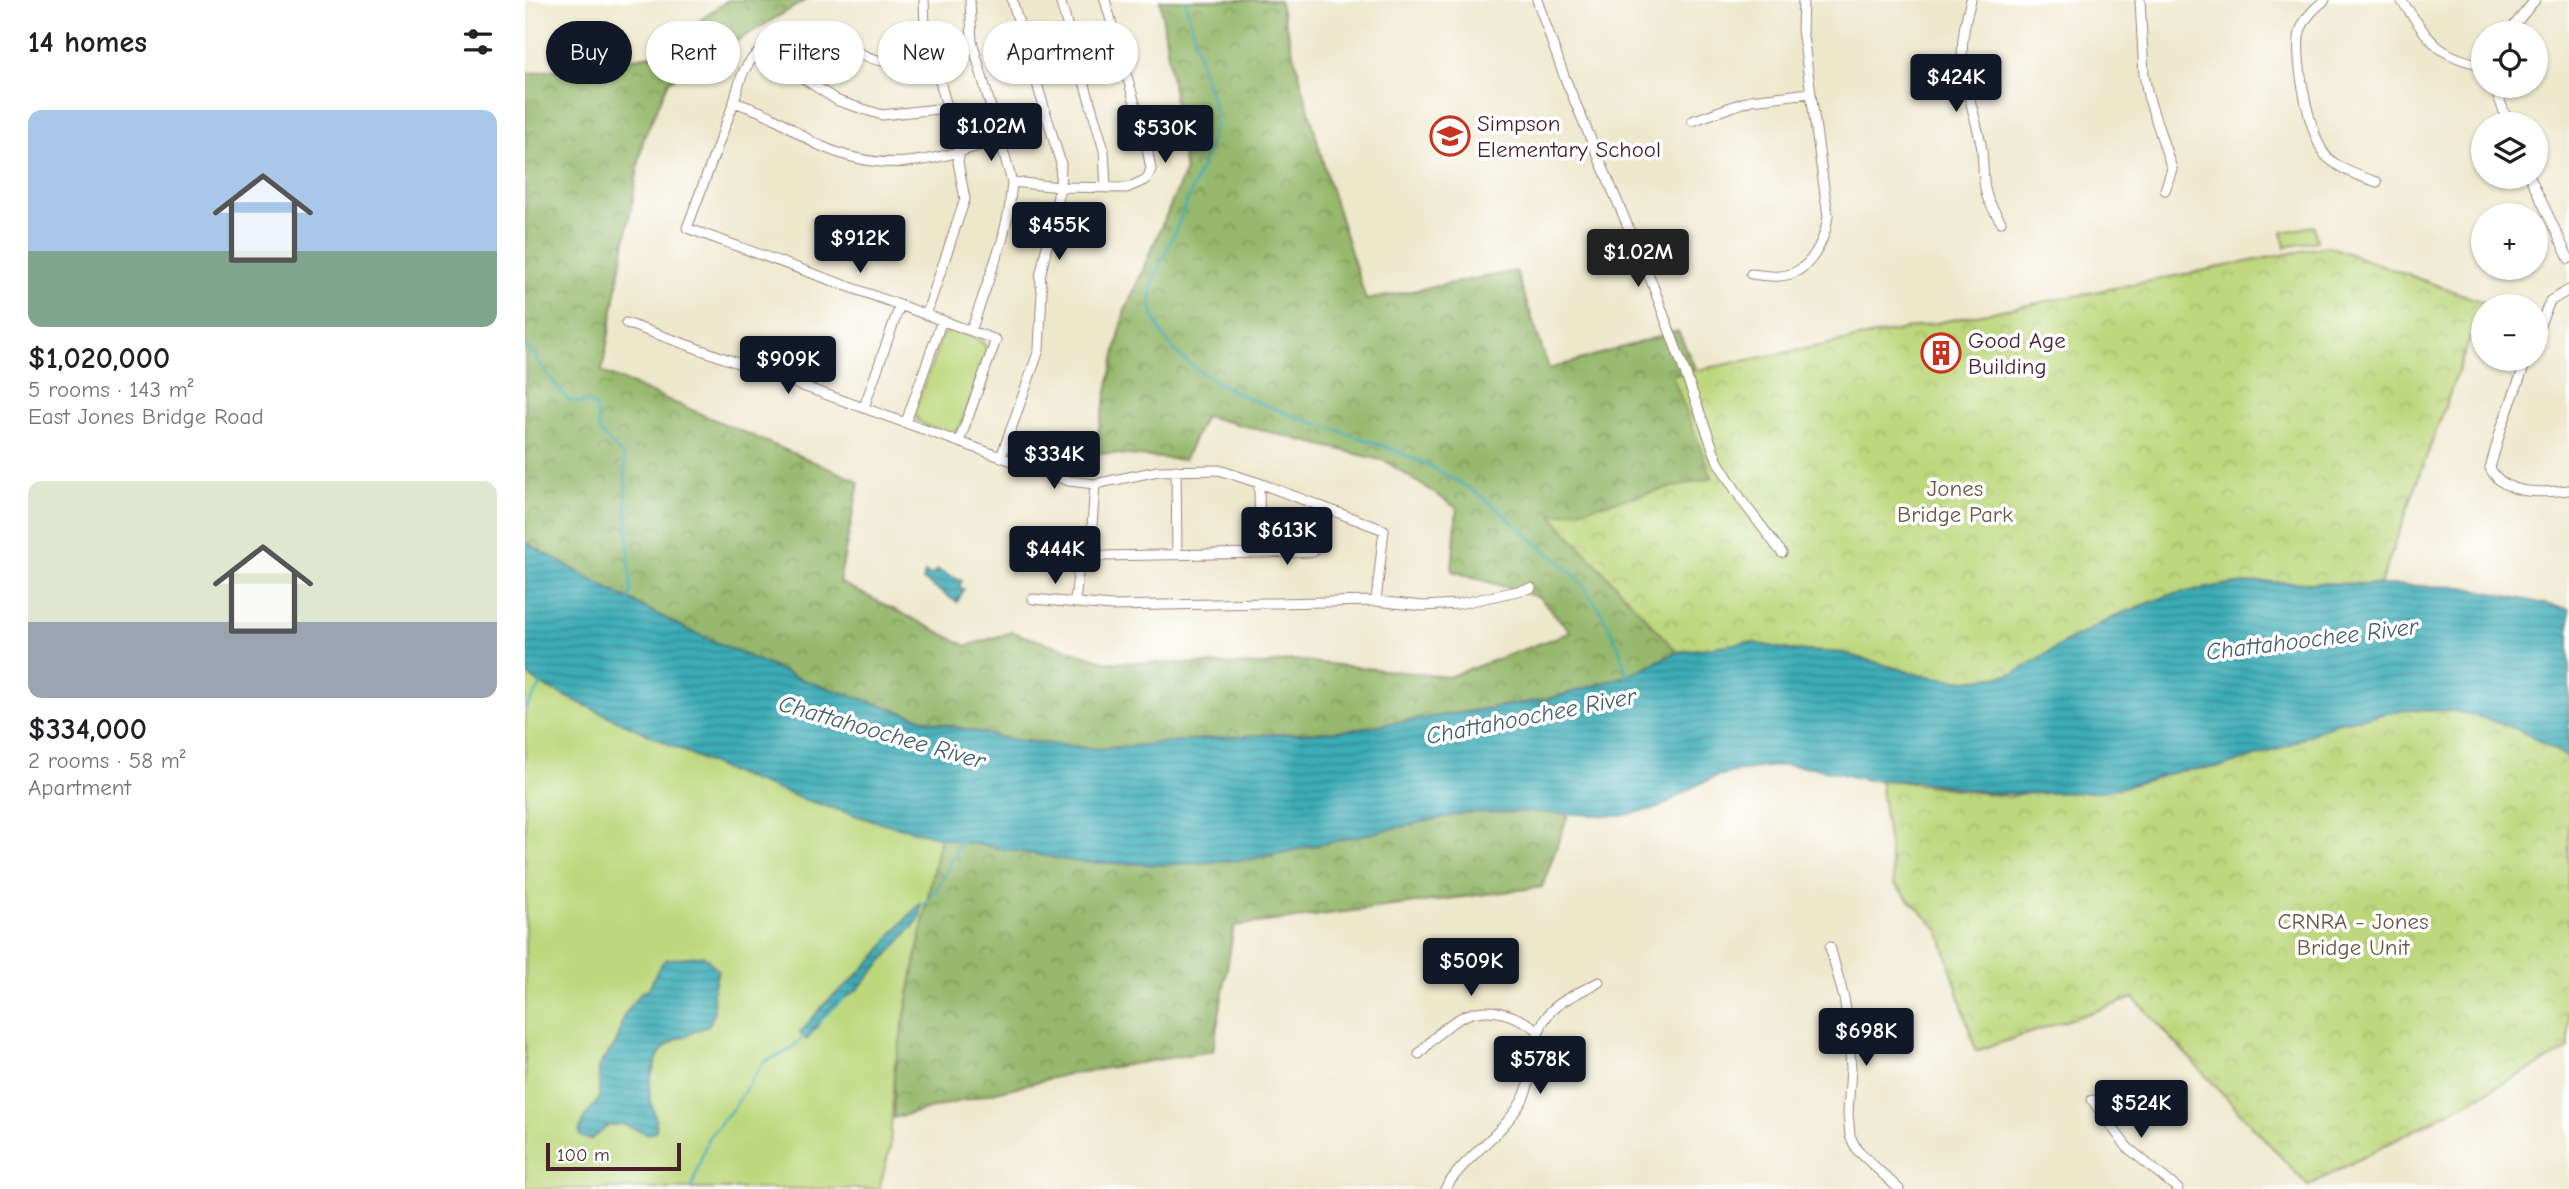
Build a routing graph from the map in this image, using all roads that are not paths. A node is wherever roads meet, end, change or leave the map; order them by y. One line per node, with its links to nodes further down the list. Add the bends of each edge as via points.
1 (924, 0): 13 (street)
2 (970, 0): 15 (street)
3 (1013, 0): 29 (street, via 1061,164)
4 (1059, 0): 30 (street, via 1104,150)
5 (1105, 0): 30 (street, via 1151,169 1147,180 1127,188)
6 (1537, 0): 55 (street, via 1564,76 1652,283 1718,462)
7 (1803, 0): 21 (street)
8 (1971, 0): 33 (street, via 1962,29 1961,67 1981,145 1986,195)
9 (2140, 0): 32 (street, via 2148,96 2172,169)
10 (2325, 0): 27 (street, via 2300,31 2301,80 2314,136 2326,157)
11 (2401, 0): 18 (street, via 2436,47)
12 (2535, 0): 14 (street)
13 (925, 21)
14 (2518, 21)
15 (972, 41): 16 (street); 25 (street)
16 (969, 42)
17 (754, 56): 22 (street)
18 (2471, 63)
19 (812, 84): 23 (street, via 838,101 882,115)
20 (940, 84): 23 (street)
21 (1810, 93): 24 (street, via 1751,100); 35 (street, via 1828,216 1825,236 1800,269 1782,276)
22 (734, 102): 26 (street, via 850,158 911,163); 37 (street, via 687,229)
23 (947, 108): 26 (street)
24 (1692, 121)
25 (999, 140): 26 (street); 28 (street)
26 (960, 152): 39 (street, via 965,199)
27 (2377, 182)
28 (1013, 183): 29 (street); 42 (street, via 1002,241)
29 (1060, 187): 30 (street); 47 (street, via 1039,277 1039,350)
30 (1105, 188)
31 (2536, 189): 34 (street)
32 (2165, 190)
33 (2001, 222)
34 (2569, 259)
35 (1751, 274)
36 (2569, 290): 38 (street)
37 (900, 305): 39 (street); 44 (street)
38 (2548, 306)
39 (926, 315): 40 (street)
40 (941, 320): 42 (street); 45 (street)
41 (626, 323): 44 (street)
42 (971, 331): 46 (street, via 996,340)
43 (2523, 371): 51 (street, via 2490,468 2507,486 2545,492)
44 (865, 407): 45 (street)
45 (906, 422): 46 (street)
46 (959, 442): 47 (street)
47 (1001, 457): 50 (street, via 1069,481)
48 (1177, 470): 49 (street, via 1219,470); 50 (street); 56 (street)
49 (1259, 483): 54 (street); 59 (street, via 1384,530)
50 (1095, 484): 52 (street, via 1092,526)
51 (2569, 490)
52 (1084, 549): 56 (street, via 1103,556); 60 (street)
53 (1313, 552): 54 (street)
54 (1260, 553): 56 (street)
55 (1782, 553)
56 (1177, 554)
57 (1531, 588): 59 (street, via 1458,604)
58 (1033, 599): 60 (street)
59 (1376, 601): 60 (street)
60 (1075, 603)
61 (1829, 947): 67 (street, via 1848,1023 1850,1136 1857,1150)
62 (1599, 982): 63 (street, via 1550,1010)
63 (1538, 1030): 64 (street, via 1508,1013 1473,1012 1447,1024); 66 (street, via 1521,1103)
64 (1419, 1054)
65 (2092, 1100): 68 (street, via 2127,1147)
66 (1445, 1189)
67 (1899, 1189)
68 (2178, 1189)

